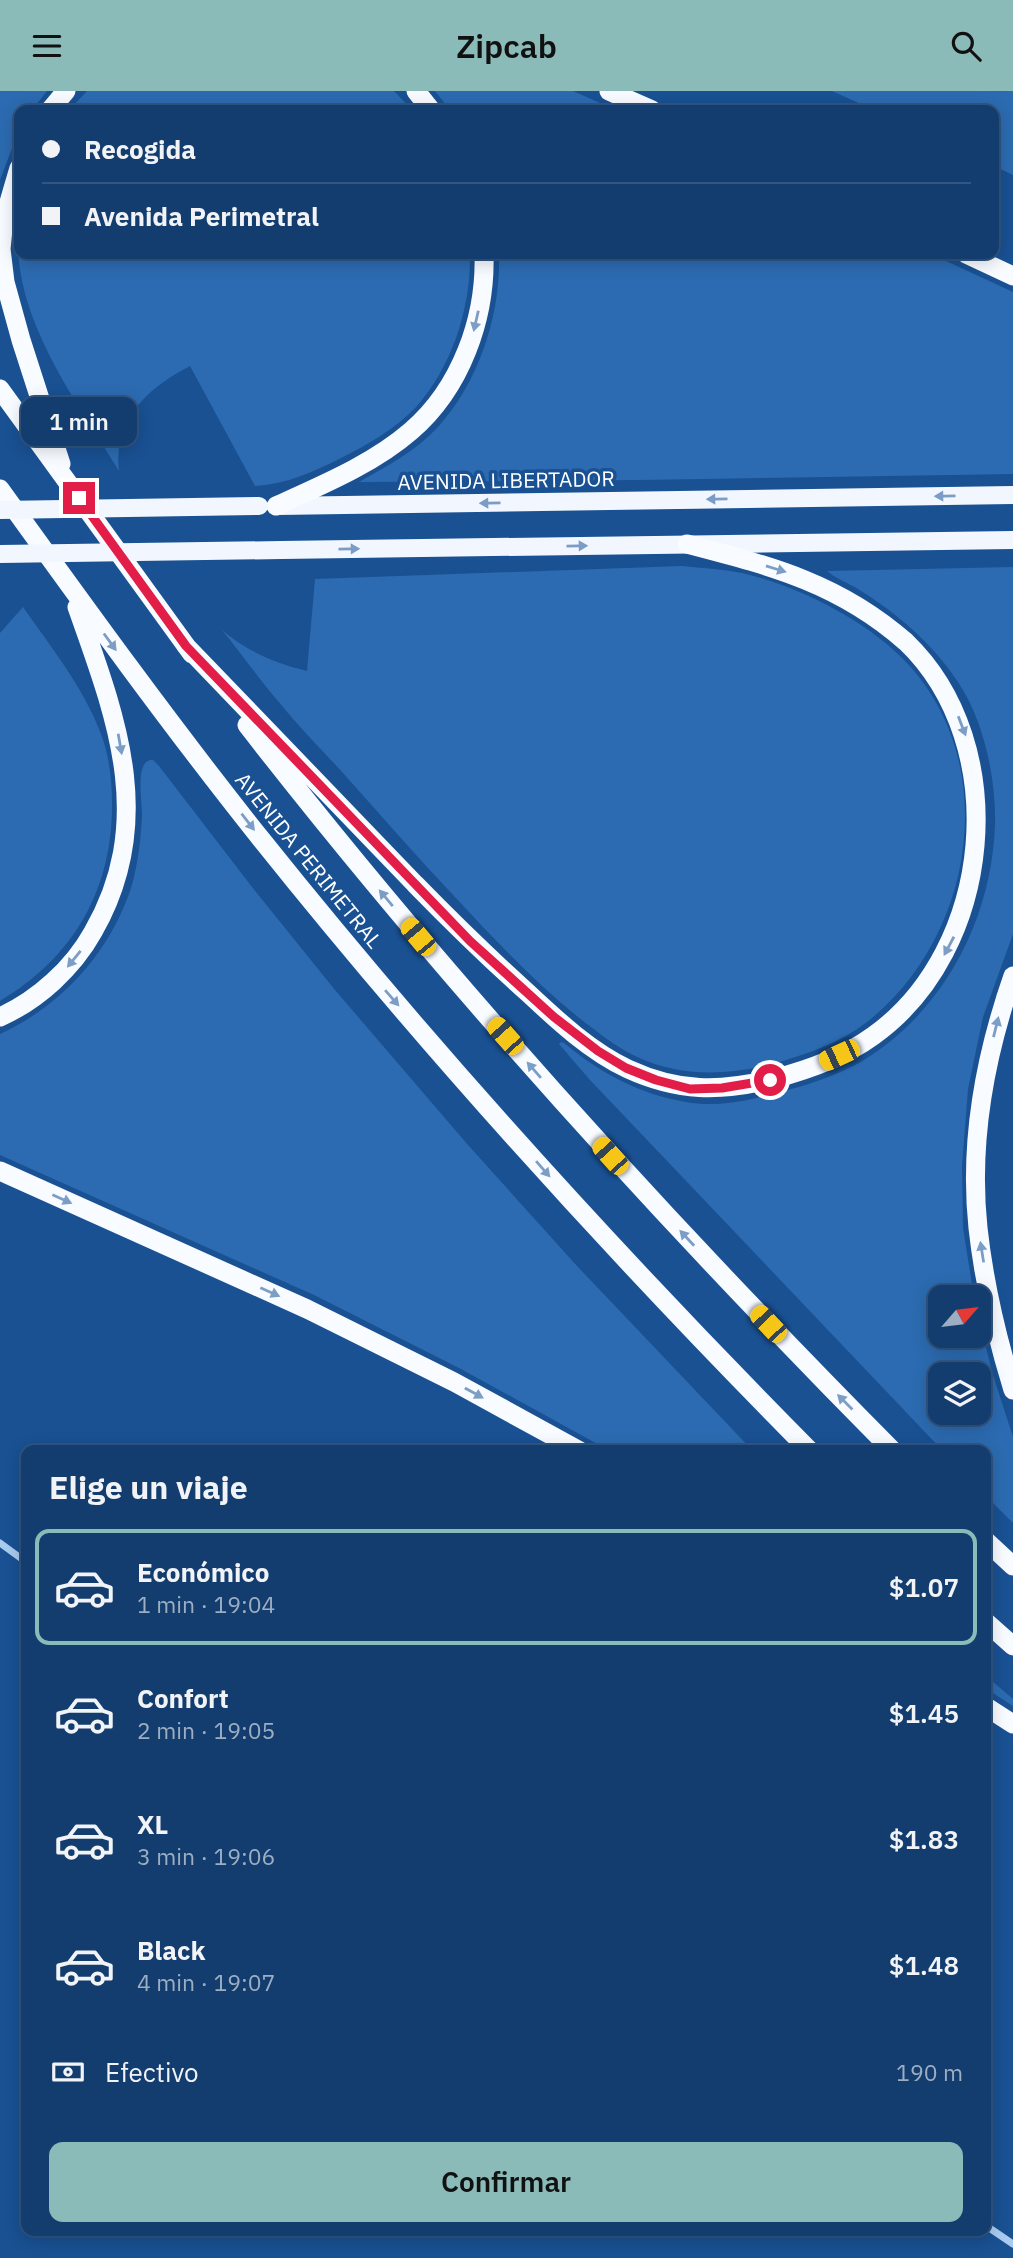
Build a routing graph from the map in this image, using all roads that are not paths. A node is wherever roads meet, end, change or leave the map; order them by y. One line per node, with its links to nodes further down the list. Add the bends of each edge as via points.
1 (66, 91): 4 (highway)
2 (416, 91): 5 (highway)
3 (609, 91): 6 (highway)
4 (54, 105)
5 (427, 105)
6 (641, 105)
7 (14, 184): 12 (highway, via 1,249 5,282)
8 (484, 259): 15 (highway, one-way to 15, via 474,332 463,361 427,417 344,473)
9 (977, 259): 10 (highway)
10 (1013, 276)
11 (0, 389): 12 (highway, AVENIDA PERIMETRAL)
12 (67, 481): 21 (highway, AVENIDA PERIMETRAL)
13 (0, 489): 20 (highway, AVENIDA PERIMETRAL)
14 (1013, 495): 15 (main road, AVENIDA LIBERTADOR, one-way to 15)
15 (268, 506): 16 (main road, AVENIDA LIBERTADOR, bridge)
16 (0, 510)
17 (1013, 540): 18 (main road)
18 (687, 544): 19 (main road, one-way to 18, bridge); 21 (highway, one-way to 21, via 823,586 909,645 931,669 959,716 978,785 980,845 972,882 954,938 920,990 876,1034 855,1048 824,1063 754,1084 690,1089 626,1068 598,1051 470,941)
19 (0, 554)
20 (70, 586): 23 (highway, one-way to 23, via 120,737 127,781 124,854 105,911 71,964 27,1002); 27 (highway, AVENIDA PERIMETRAL, one-way to 27, via 260,838 389,995 567,1197)
21 (186, 646): 28 (highway, AVENIDA PERIMETRAL, one-way to 21, via 619,1166 452,977)
22 (1013, 976): 25 (highway, one-way to 22, via 985,1276 976,1166 982,1092 997,1021)
23 (0, 1017)
24 (0, 1171): 26 (highway, one-way to 26, via 307,1309)
25 (1013, 1390)
26 (569, 1445)
27 (804, 1445)
28 (887, 1445)
29 (0, 1543): 31 (street)
30 (991, 1546): 32 (highway)
31 (21, 1558)
32 (1013, 1566)
33 (991, 1626): 34 (highway)
34 (1013, 1646)
35 (991, 1710): 36 (highway)
36 (1013, 1724)
37 (991, 2229): 38 (street)
38 (1013, 2244)

